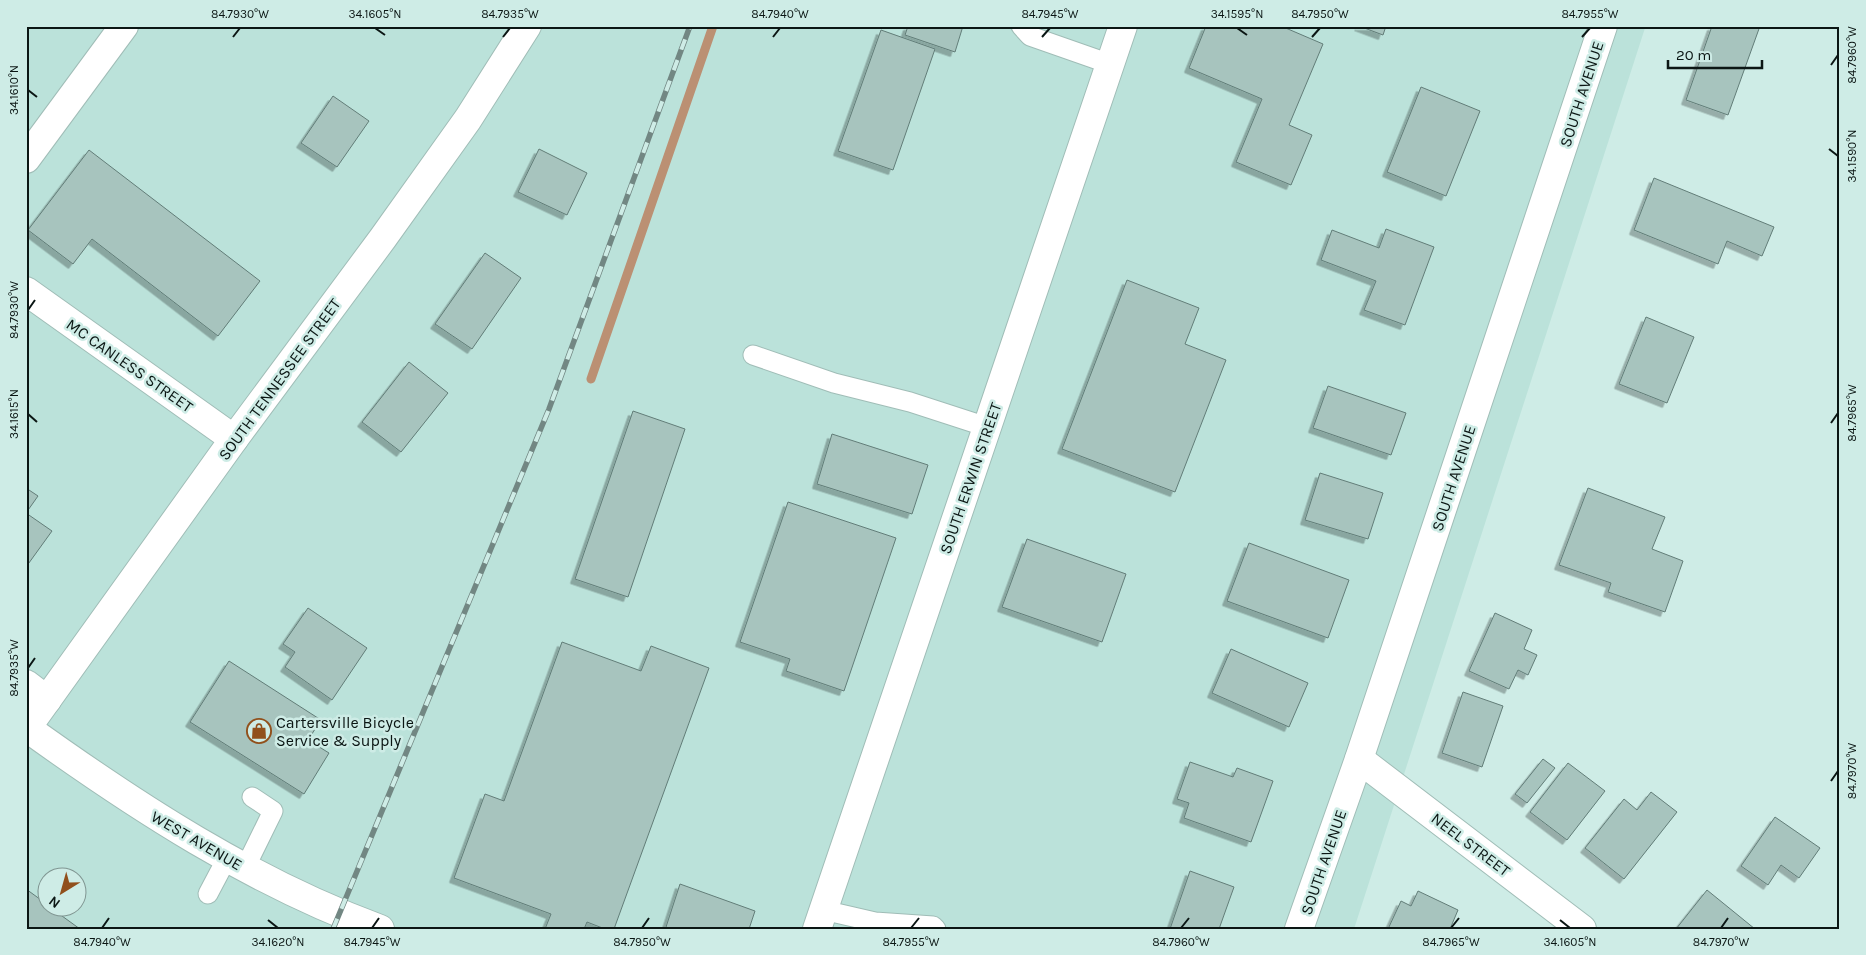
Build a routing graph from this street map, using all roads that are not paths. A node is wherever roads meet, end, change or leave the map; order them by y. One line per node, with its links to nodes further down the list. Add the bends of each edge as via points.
1 (124, 26): 7 (street)
2 (527, 26): 11 (street, SOUTH TENNESSEE STREET, via 468,119)
3 (1021, 26): 6 (lane, via 1030,36)
4 (1123, 26): 6 (street, SOUTH ERWIN STREET)
5 (1603, 26): 14 (street, SOUTH AVENUE)
6 (1110, 64): 10 (street, SOUTH ERWIN STREET)
7 (26, 159)
8 (26, 291): 11 (street, MC CANLESS STREET)
9 (753, 355): 10 (lane, via 834,383 910,402)
10 (987, 427): 18 (street, SOUTH ERWIN STREET)
11 (234, 439): 12 (street, SOUTH TENNESSEE STREET)
12 (37, 692): 13 (street, SOUTH TENNESSEE STREET)
13 (26, 728): 16 (street, WEST AVENUE, via 146,810)
14 (1359, 759): 21 (street, SOUTH AVENUE); 22 (street, NEEL STREET)
15 (252, 797): 16 (lane, via 272,811)
16 (236, 863): 17 (lane); 19 (street, WEST AVENUE, via 339,913)
17 (208, 894)
18 (820, 919): 20 (lane, via 933,926)
19 (380, 929)
20 (936, 929)
21 (1299, 929)
22 (1582, 929)

